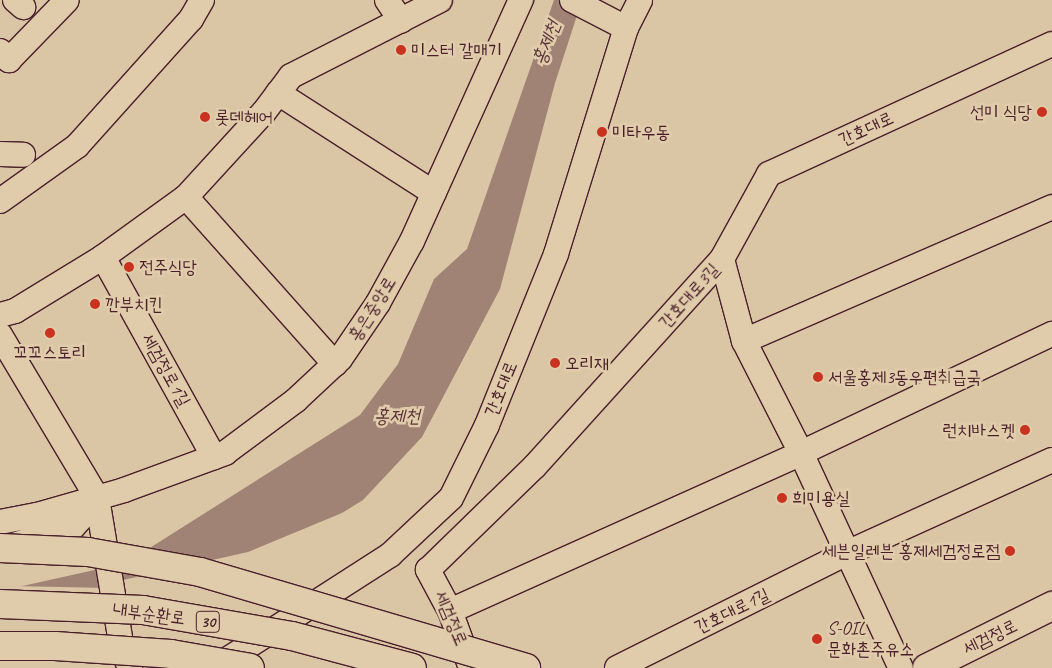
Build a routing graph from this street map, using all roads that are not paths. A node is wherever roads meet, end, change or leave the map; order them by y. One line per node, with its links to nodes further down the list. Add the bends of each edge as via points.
1 (67, 0): 11 (street, via 9,60)
2 (202, 0): 15 (street, via 191,19 77,146)
3 (387, 0): 8 (street)
4 (440, 0): 8 (street)
5 (521, 0): 13 (street, 홍은중앙로)
6 (572, 0): 9 (street)
7 (640, 0): 9 (street, 간호대로)
8 (401, 21): 12 (street, via 291,76)
9 (626, 28): 37 (street, 간호대로, via 556,254 487,425 451,498 390,555)
10 (1052, 44): 18 (street, 간호대로, via 769,174)
11 (0, 51)
12 (278, 93): 13 (street); 14 (street)
13 (434, 193): 23 (street, 홍은중앙로, via 378,303)
14 (186, 197): 17 (street); 23 (street)
15 (0, 200)
16 (1052, 207): 22 (street)
17 (103, 257): 19 (street, via 15,311); 25 (street, 세검정로1길)
18 (722, 259): 22 (street, 간호대로3길); 31 (street, 간호대로3길, via 535,466)
19 (0, 315)
20 (1052, 334): 24 (street)
21 (0, 335): 27 (street)
22 (744, 340): 24 (street)
23 (335, 364): 25 (street, 홍은중앙로, via 296,400 225,453)
24 (801, 453): 30 (street); 34 (street)
25 (214, 457): 27 (street, 홍은중앙로)
26 (1052, 460): 30 (street, 간호대로1길)
27 (97, 498): 28 (street, 홍은중앙로); 29 (main road, 홍은중앙로, via 72,525 60,532); 36 (street, bridge, via 121,638)
28 (0, 522)
29 (0, 550): 41 (main road, bridge, via 88,552 200,572)
30 (847, 553): 42 (street, 간호대로1길); 43 (street)
31 (428, 570): 34 (street, 세검정로)
32 (0, 604): 39 (main road, 내부순환로 / 30, bridge, via 143,610 292,636)
33 (1052, 606): 44 (main road, 세검정로)
34 (450, 611): 40 (street, 세검정로)
35 (0, 646): 38 (main road, 30, bridge, via 55,646 171,654)
36 (130, 668)
37 (214, 668)
38 (250, 668)
39 (412, 668)
40 (471, 668)
41 (526, 668)
42 (617, 668)
43 (901, 668)
44 (927, 668)

